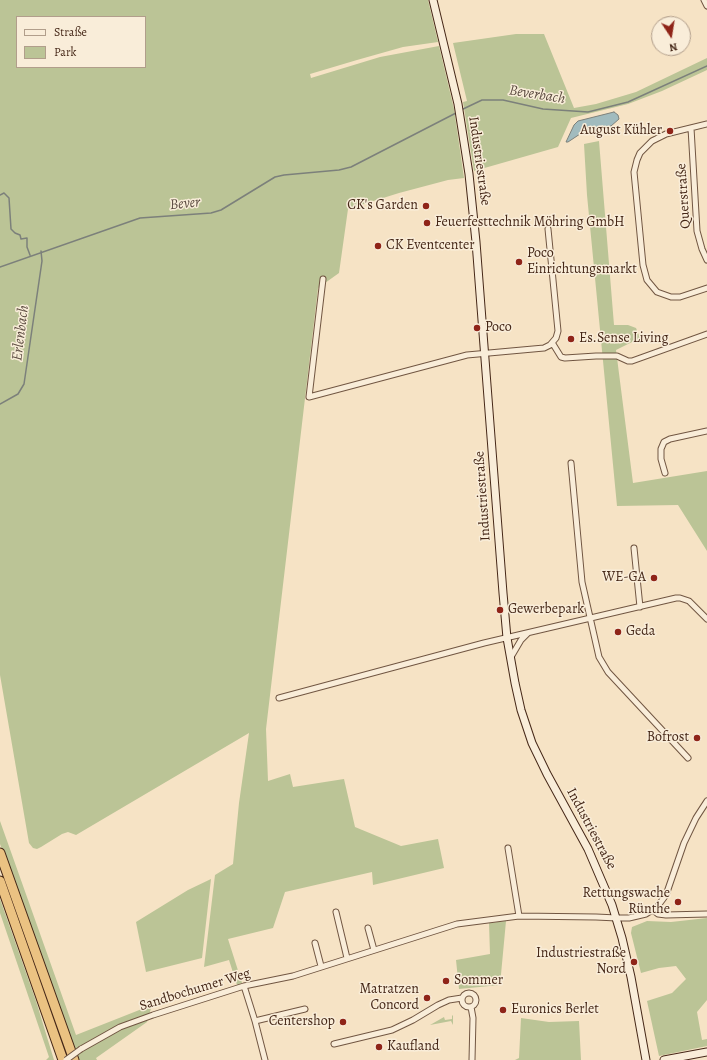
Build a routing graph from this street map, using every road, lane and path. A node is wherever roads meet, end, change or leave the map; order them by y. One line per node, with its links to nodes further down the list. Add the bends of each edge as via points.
1 (433, 0): 12 (street, Industriestraße, via 458,104 465,147)
2 (704, 0): 3 (street)
3 (707, 6)
4 (707, 124): 5 (street)
5 (692, 128): 7 (street, Querstraße, via 698,231); 9 (street, via 666,134 645,147 635,166 636,192 644,273 650,284 661,295 671,297 680,297)
6 (548, 229): 11 (street, via 558,328)
7 (707, 260)
8 (323, 279): 12 (street, via 309,398 462,356)
9 (707, 288)
10 (707, 334): 11 (street, via 632,361 617,356 565,358 561,357)
11 (553, 344): 12 (street, via 544,348)
12 (484, 353): 21 (street, Industriestraße)
13 (707, 431): 15 (street, via 664,442 661,459)
14 (571, 463): 18 (street, via 582,582)
15 (665, 473)
16 (634, 548): 17 (street)
17 (640, 607): 18 (street); 19 (street, via 680,598 689,601)
18 (589, 618): 20 (street); 24 (street, via 603,666)
19 (707, 619)
20 (529, 633): 21 (street); 22 (street, via 521,640)
21 (507, 638): 22 (street, Industriestraße); 23 (street)
22 (510, 658): 33 (street, Industriestraße, via 521,710 532,743 594,860)
23 (279, 698)
24 (688, 758)
25 (707, 801): 29 (street, via 684,843 666,895)
26 (508, 848): 32 (street)
27 (0, 853): 47 (highway)
28 (0, 881): 46 (highway)
29 (653, 910): 31 (street, via 666,915); 33 (street, Sandbochumer Weg, via 638,916)
30 (336, 912): 37 (street)
31 (707, 914)
32 (519, 916): 33 (street, Sandbochumer Weg); 36 (street, Sandbochumer Weg, via 457,924)
33 (617, 918): 50 (street, Industriestraße)
34 (368, 928): 36 (street)
35 (315, 943): 38 (street)
36 (374, 950): 37 (street, Sandbochumer Weg)
37 (347, 958): 38 (street, Sandbochumer Weg)
38 (321, 966): 39 (street, Sandbochumer Weg, via 293,976)
39 (244, 986): 43 (street); 46 (street, Sandbochumer Weg, bridge, via 132,1022)
40 (462, 998): 41 (street, via 463,1004); 41 (street, via 466,994 474,994 476,1002); 44 (street, via 438,1005 392,1030)
41 (471, 1007): 49 (street)
42 (305, 1009): 43 (street)
43 (256, 1021): 48 (street)
44 (334, 1044)
45 (707, 1052): 51 (street)
46 (63, 1059)
47 (74, 1060)
48 (265, 1060)
49 (472, 1060)
50 (646, 1060)
51 (664, 1060)

